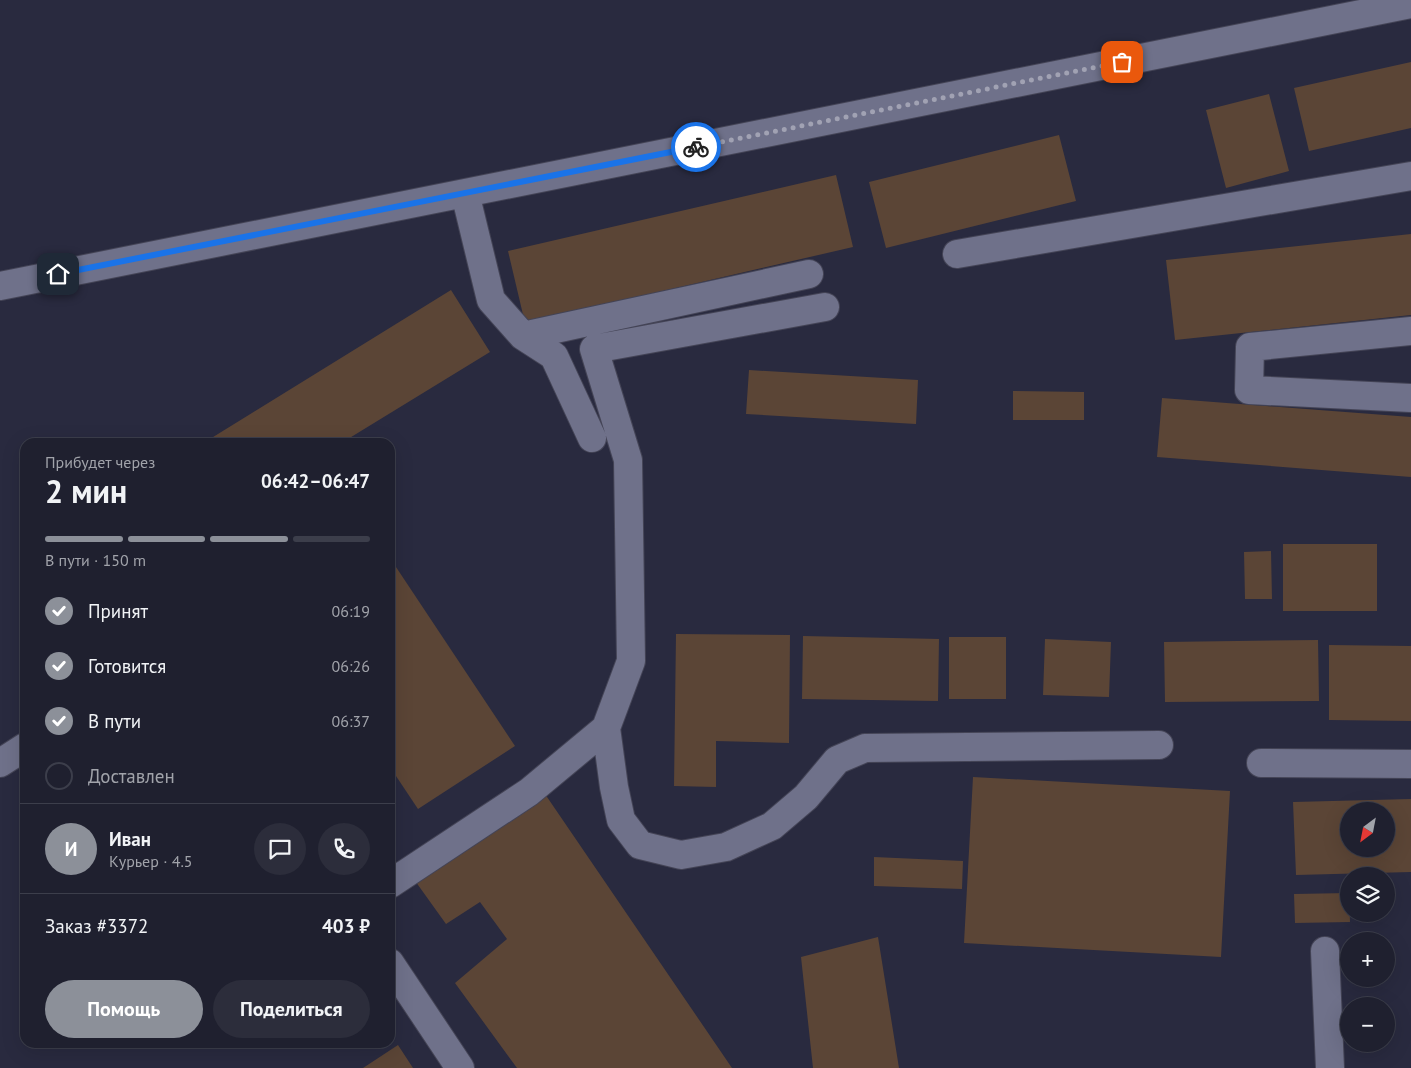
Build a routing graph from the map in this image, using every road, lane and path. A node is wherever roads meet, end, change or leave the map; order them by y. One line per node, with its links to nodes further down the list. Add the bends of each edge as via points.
1 (1411, 4): 3 (street)
2 (1411, 176): 4 (street)
3 (466, 193): 6 (street); 9 (street, via 491,300)
4 (957, 254)
5 (809, 274): 9 (street)
6 (0, 286)
7 (824, 307): 12 (street, via 594,349 628,460 631,661)
8 (1411, 331): 10 (street, via 1250,347 1249,390)
9 (523, 336): 11 (street, via 554,356)
10 (1411, 398)
11 (592, 438)
12 (606, 728): 13 (street, via 622,820 640,845 681,855 726,847 772,826 806,797 837,760 866,748); 18 (street, via 529,792)
13 (1159, 745)
14 (20, 750): 16 (street)
15 (1261, 763): 17 (street)
16 (0, 764)
17 (1411, 764)
18 (395, 881)
19 (1324, 951): 22 (street)
20 (395, 971): 21 (street)
21 (460, 1068)
22 (1330, 1068)

